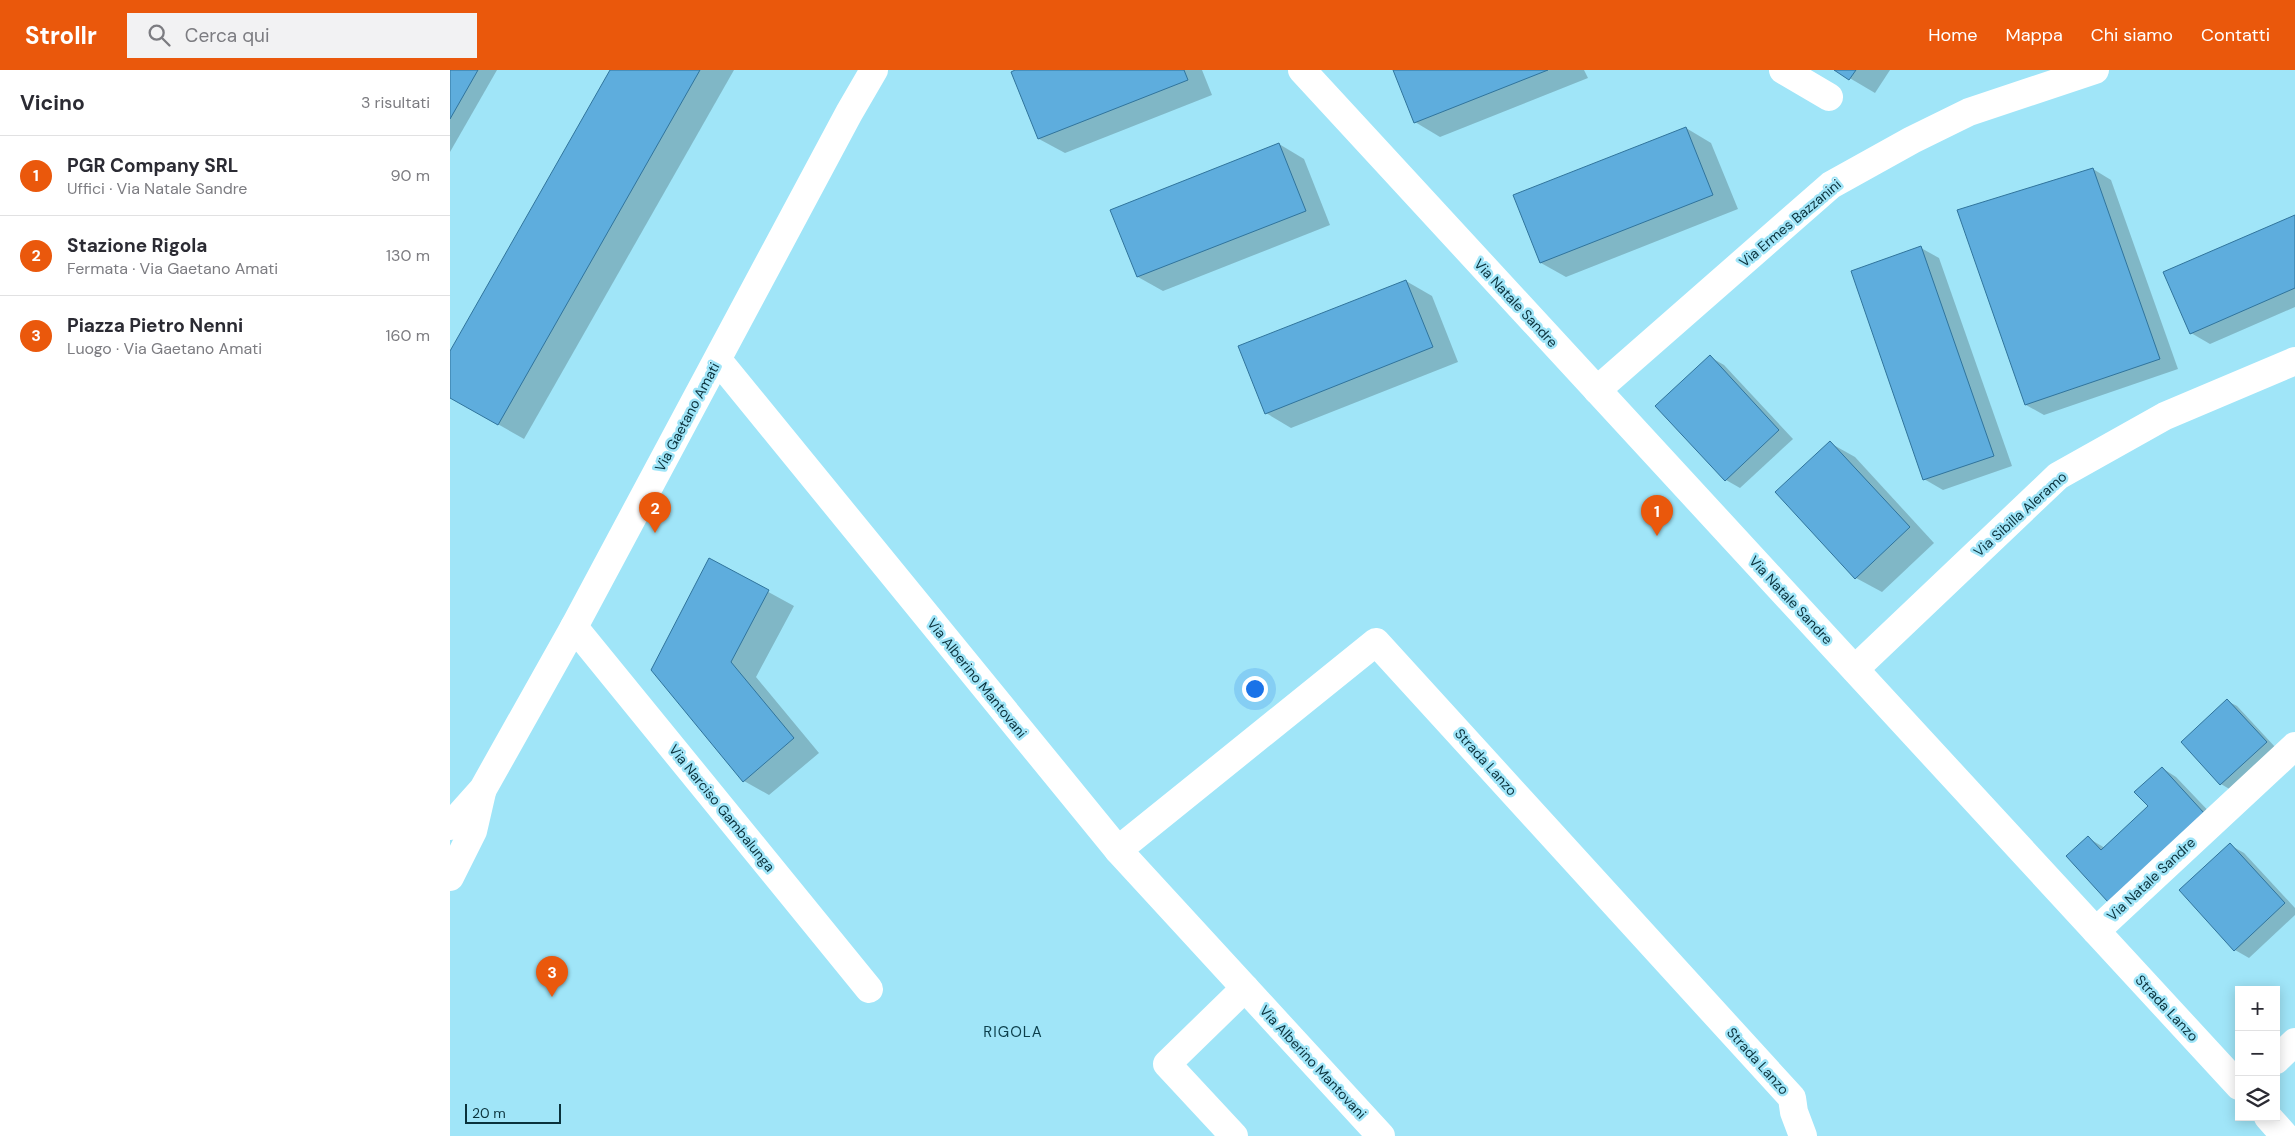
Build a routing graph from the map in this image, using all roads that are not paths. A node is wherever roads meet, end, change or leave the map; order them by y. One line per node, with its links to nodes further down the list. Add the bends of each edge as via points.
1 (874, 70): 6 (street, Via Gaetano Amati)
2 (1302, 70): 8 (street, Via Natale Sandre)
3 (1782, 70): 5 (street)
4 (2095, 70): 8 (street, Via Ermes Bazzanini, via 1969,112 1831,185)
5 (1829, 97)
6 (718, 360): 9 (street, Via Gaetano Amati); 14 (street, Via Alberino Mantovani)
7 (2295, 361): 10 (street, Via Sibilla Aleramo, via 2165,416 2058,476)
8 (1597, 390): 10 (street, Via Natale Sandre)
9 (574, 628): 12 (street, Via Gaetano Amati); 18 (street, Via Narciso Gambalunga)
10 (1854, 669): 16 (street, Via Natale Sandre)
11 (2295, 746): 16 (street, Via Natale Sandre)
12 (484, 788): 13 (street, Via Gaetano Amati); 15 (street, Via Gaetano Amati, via 473,831)
13 (450, 826)
14 (1118, 850): 17 (street, Via Alberino Mantovani); 25 (street, Strada Lanzo, via 1376,642 1792,1098)
15 (450, 877)
16 (2096, 931): 21 (street, Strada Lanzo)
17 (1245, 988): 23 (street, via 1167,1064); 24 (street, Via Alberino Mantovani)
18 (869, 989)
19 (2295, 1042): 20 (street)
20 (2280, 1056)
21 (2235, 1082)
22 (2272, 1121): 26 (street)
23 (1234, 1136)
24 (1381, 1136)
25 (1803, 1136)
26 (2285, 1136)

